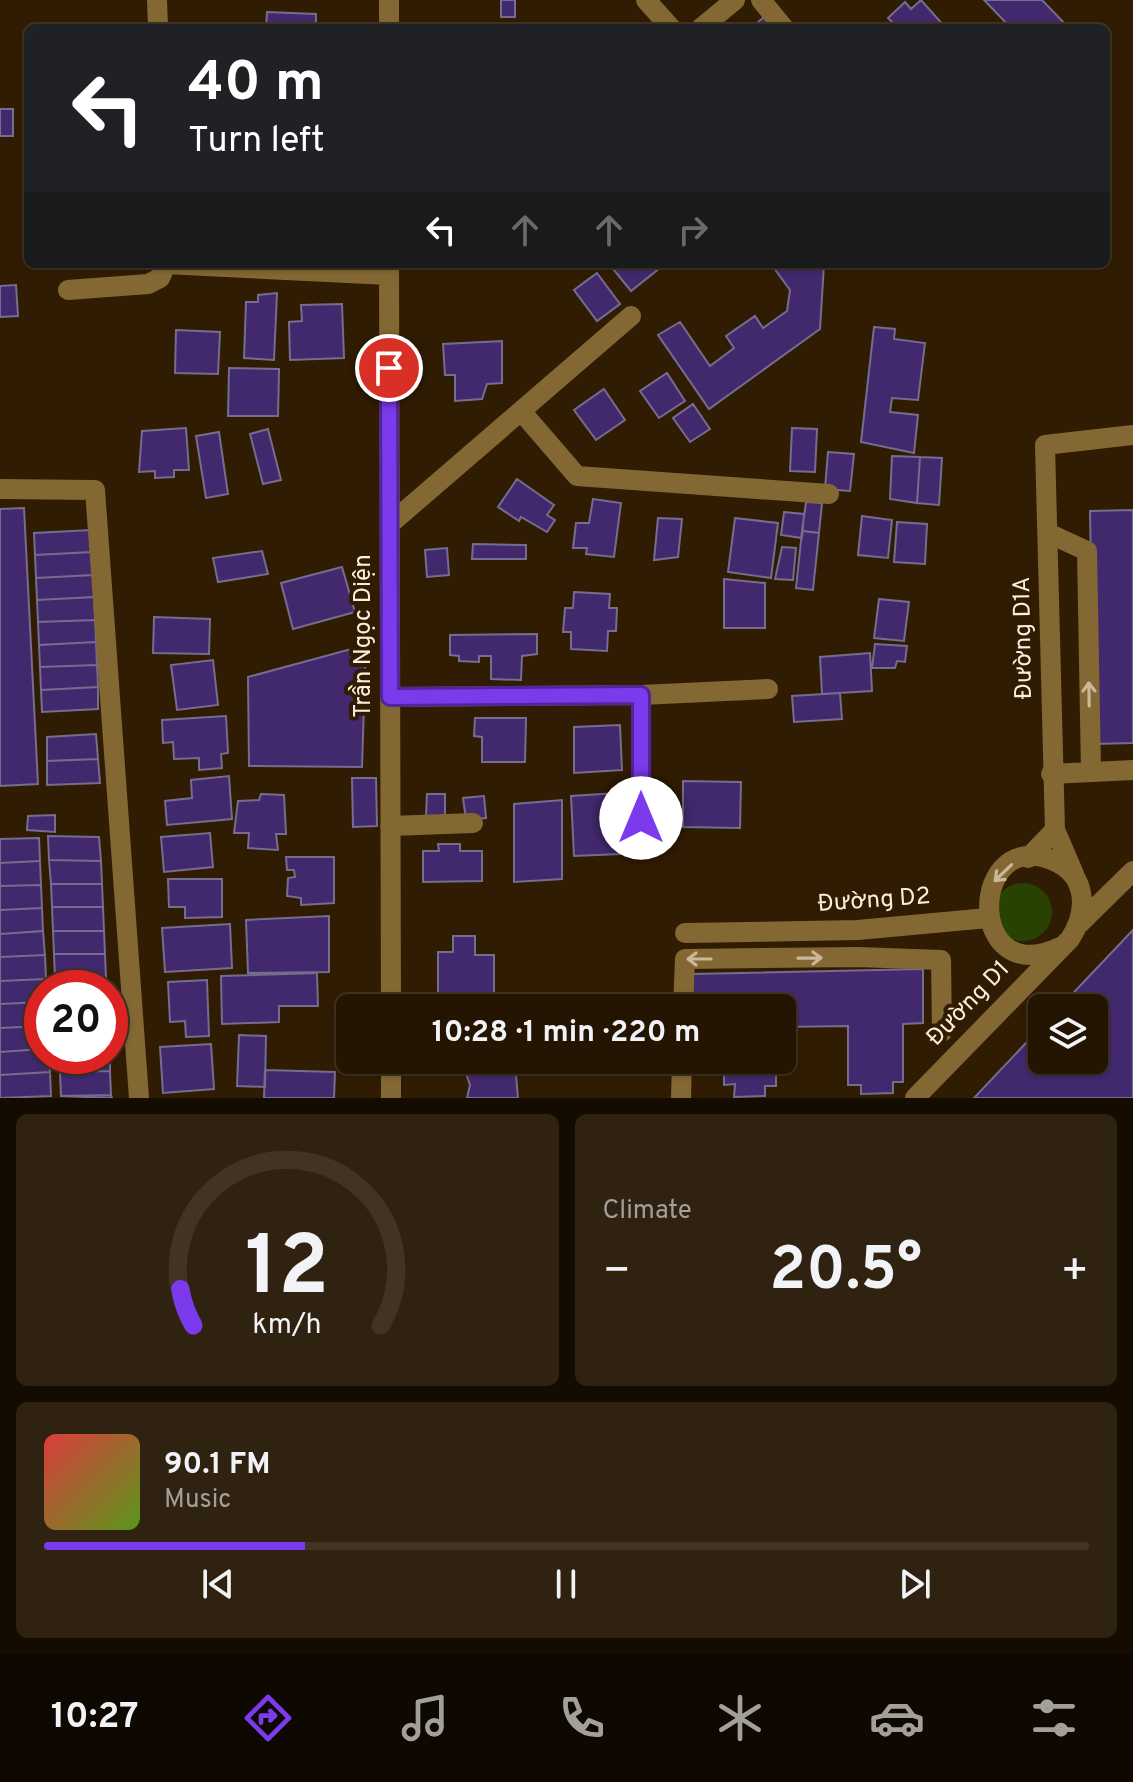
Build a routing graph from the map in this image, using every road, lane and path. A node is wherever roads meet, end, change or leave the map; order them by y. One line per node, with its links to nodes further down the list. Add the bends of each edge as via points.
1 (157, 0): 6 (street)
2 (389, 0): 7 (street)
3 (646, 0): 8 (street)
4 (735, 0): 9 (street)
5 (761, 0): 10 (street)
6 (158, 24)
7 (389, 24)
8 (667, 24)
9 (706, 24)
10 (781, 24)
11 (164, 268): 14 (street, via 160,278 148,284)
12 (299, 268): 13 (street)
13 (389, 270): 20 (street, Trần Ngọc Diện)
14 (68, 290)
15 (631, 316): 16 (street)
16 (521, 411): 19 (street, via 577,476); 20 (street)
17 (1133, 435): 21 (street, Đường D1A, via 1045,445)
18 (0, 489): 48 (street, via 95,490)
19 (829, 494)
20 (390, 524): 24 (street, Trần Ngọc Diện)
21 (1048, 533): 26 (street, one-way to 21, via 1087,551); 27 (street, Đường D1A)
22 (768, 689): 23 (street)
23 (641, 695): 24 (street); 28 (street)
24 (390, 697): 30 (street, Trần Ngọc Diện)
25 (1133, 770): 26 (street)
26 (1091, 772): 27 (street)
27 (1051, 774): 31 (street, Đường D1A)
28 (641, 818)
29 (473, 823): 30 (street)
30 (390, 826): 43 (street, Trần Ngọc Diện)
31 (1055, 830): 32 (street); 34 (street, Đường D1A)
32 (1028, 858): 34 (street, via 1055,861); 35 (street, one-way to 35, via 995,879)
33 (1133, 871): 36 (street)
34 (1075, 878): 36 (street, via 1084,908)
35 (988, 918): 37 (street, Đường D2); 40 (street, via 994,932 1017,951 1046,953)
36 (1080, 923): 40 (street)
37 (858, 930): 38 (street, Đường D2); 41 (street)
38 (762, 932): 39 (street, Đường D2); 42 (street)
39 (685, 933)
40 (1060, 947): 51 (street, Đường D1)
41 (858, 957): 42 (street, one-way to 41); 45 (street, via 941,960)
42 (763, 959): 44 (street, one-way to 44, via 685,959)
43 (391, 994)
44 (684, 994)
45 (942, 1032)
46 (391, 1074): 49 (street)
47 (682, 1074): 50 (street)
48 (139, 1098)
49 (391, 1098)
50 (681, 1098)
51 (915, 1098)

